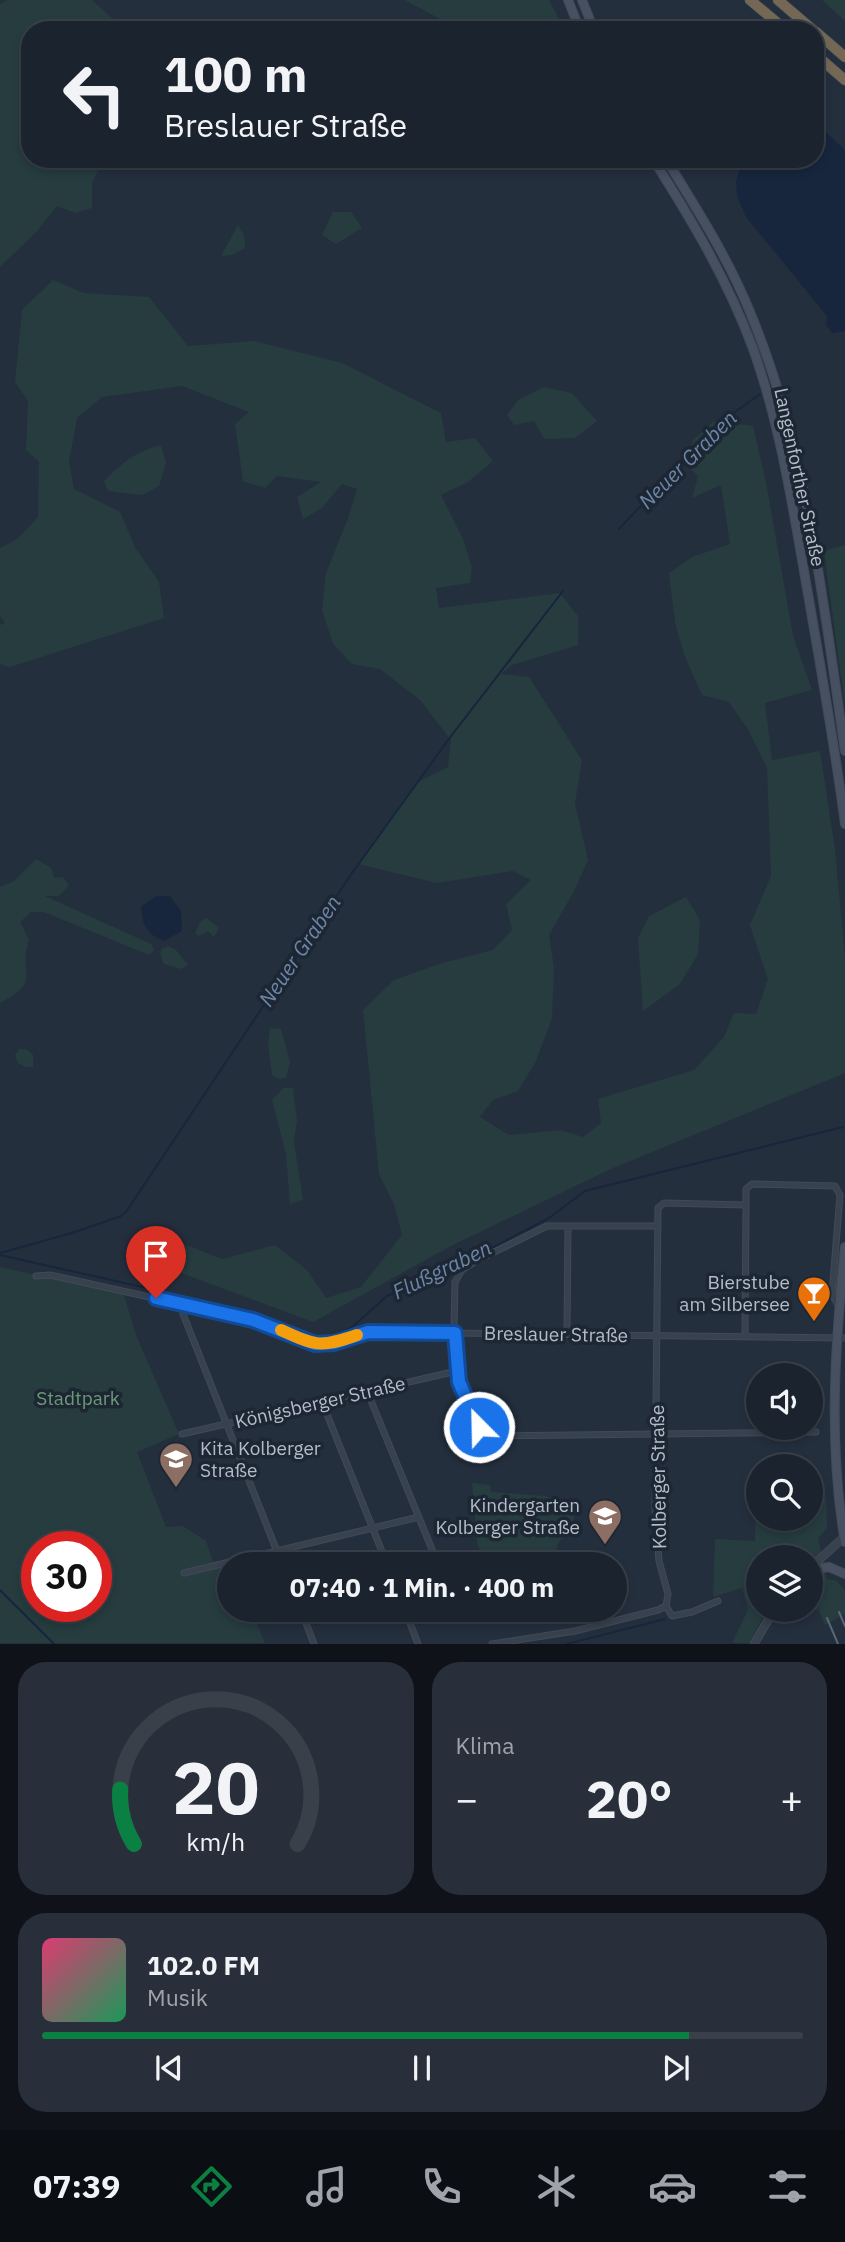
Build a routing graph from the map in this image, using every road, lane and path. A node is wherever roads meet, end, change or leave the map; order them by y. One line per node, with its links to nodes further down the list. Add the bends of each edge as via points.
1 (568, 0): 5 (main road)
2 (582, 0): 6 (main road)
3 (750, 0): 7 (highway)
4 (778, 0): 8 (highway)
5 (576, 21)
6 (590, 21)
7 (775, 21)
8 (802, 21)
9 (824, 39): 10 (highway)
10 (845, 57)
11 (824, 62): 12 (highway)
12 (845, 80)
13 (659, 168): 16 (main road, Langenforther Straße, via 726,286 772,409)
14 (672, 168): 15 (main road, Langenforther Straße, via 736,281 783,405 808,514)
15 (845, 751)
16 (845, 824)
17 (746, 1205): 19 (street, Kolberger Straße, via 664,1203 659,1208); 23 (street, via 746,1189 752,1184 838,1188 832,1294); 27 (street)
18 (568, 1226): 19 (street); 24 (street, via 541,1228 462,1270 455,1282); 25 (street)
19 (658, 1226): 26 (street, Kolberger Straße)
20 (845, 1247): 23 (main road)
21 (36, 1276): 22 (street, Breslauer Straße, via 50,1275)
22 (182, 1303): 24 (street, Breslauer Straße, via 271,1325 315,1344 368,1332); 32 (street)
23 (839, 1307): 28 (main road)
24 (455, 1333): 25 (street, Breslauer Straße); 29 (street)
25 (567, 1334): 26 (street, Breslauer Straße)
26 (657, 1335): 27 (street, Breslauer Straße); 35 (street, Kolberger Straße)
27 (746, 1336): 28 (street, Breslauer Straße)
28 (841, 1338): 38 (main road, via 834,1427)
29 (457, 1371): 30 (street, Königsberger Straße); 35 (street, via 484,1434)
30 (367, 1391): 31 (street, Königsberger Straße); 36 (street)
31 (321, 1402): 32 (street, Königsberger Straße); 37 (street)
32 (227, 1424): 34 (street, Königsberger Straße); 39 (street)
33 (746, 1433): 35 (street)
34 (182, 1434)
35 (656, 1434): 47 (street, Kolberger Straße, via 656,1535 668,1594)
36 (419, 1517): 37 (street); 41 (street)
37 (372, 1528): 39 (street); 40 (street)
38 (845, 1539): 42 (street)
39 (276, 1550): 44 (street)
40 (382, 1552)
41 (433, 1552)
42 (823, 1558)
43 (823, 1568): 45 (main road)
44 (184, 1573)
45 (845, 1574)
46 (718, 1601): 47 (street, via 672,1616)
47 (666, 1606): 53 (street, via 576,1631)
48 (306, 1622): 51 (street)
49 (410, 1622): 52 (street)
50 (767, 1622): 54 (street)
51 (314, 1643)
52 (418, 1643)
53 (492, 1643)
54 (754, 1643)

